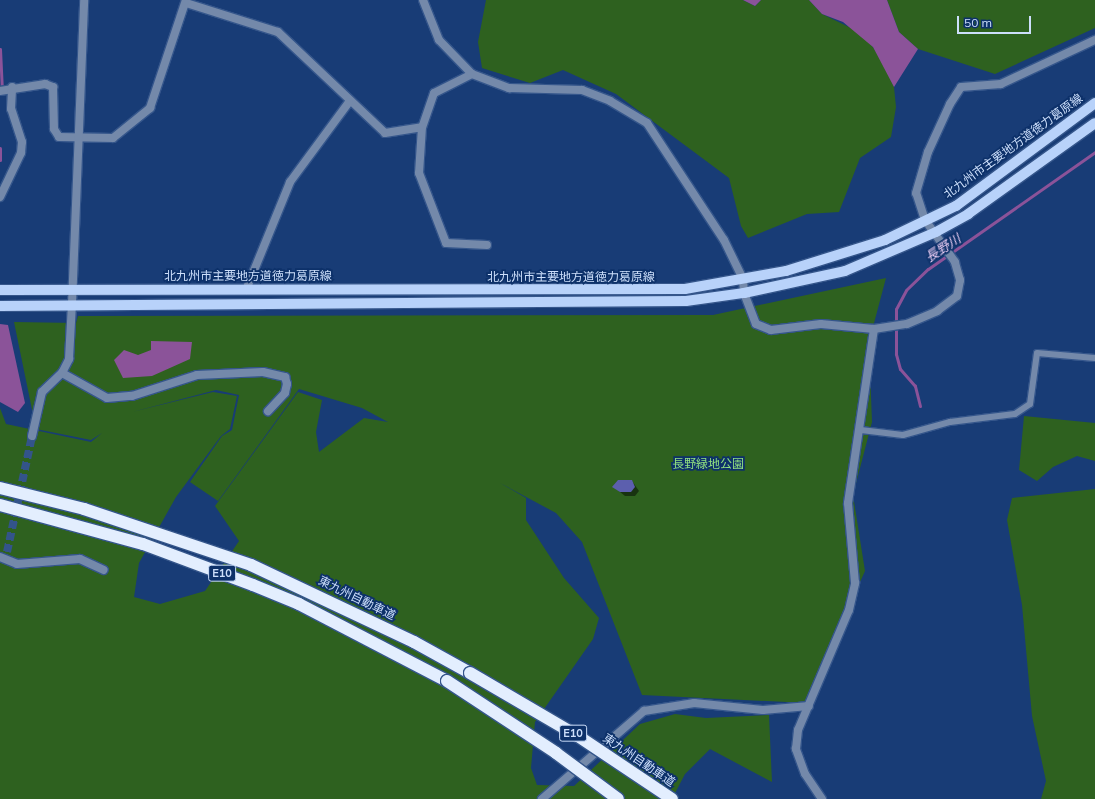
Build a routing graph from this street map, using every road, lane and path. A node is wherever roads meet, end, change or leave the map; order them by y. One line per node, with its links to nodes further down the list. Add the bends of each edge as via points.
1 (84, 0): 12 (street)
2 (423, 0): 5 (street, via 439,40)
3 (186, 1): 8 (street, via 278,32); 12 (street, via 150,108 113,138)
4 (1095, 40): 14 (street, via 1001,84 961,86 928,152 916,193)
5 (472, 74): 11 (street, via 434,94); 17 (street, via 510,88 582,90 610,101 647,123 724,240)
6 (12, 87): 7 (street); 12 (street, via 45,84 53,87 54,129 59,137); 13 (street, via 11,109 22,142 21,153)
7 (0, 91)
8 (349, 102): 11 (street, via 385,133); 20 (street, via 290,182)
9 (1095, 103): 14 (main road, 北九州市主要地方道徳力葛原線, via 956,206)
10 (1095, 123): 15 (main road, 北九州市主要地方道徳力葛原線, via 968,214)
11 (422, 127): 16 (street, via 419,173 446,243)
12 (79, 135): 18 (street)
13 (0, 197)
14 (925, 220): 15 (street); 17 (main road, 北九州市主要地方道徳力葛原線, via 846,254)
15 (936, 232): 21 (main road, 北九州市主要地方道徳力葛原線, via 845,271); 24 (street, via 955,262 960,280 957,296 937,311 907,324)
16 (487, 245)
17 (743, 279): 20 (main road, 北九州市主要地方道徳力葛原線, via 685,289 599,291); 21 (street)
18 (72, 289): 19 (main road, 北九州市主要地方道徳力葛原線); 20 (main road, 北九州市主要地方道徳力葛原線); 22 (street)
19 (0, 290)
20 (246, 290)
21 (744, 293): 22 (main road, 北九州市主要地方道徳力葛原線, via 686,301); 24 (street, via 756,324 771,330 821,324)
22 (72, 304): 23 (main road, 北九州市主要地方道徳力葛原線); 26 (street, via 69,359)
23 (0, 306)
24 (874, 329): 28 (street)
25 (1095, 358): 28 (lane, via 1037,353 1030,404 1015,414 950,422 903,435)
26 (62, 373): 27 (street, via 107,398 132,396 197,375 264,372 285,377 285,392); 29 (street, via 42,392)
27 (268, 410)
28 (861, 430): 34 (street, via 848,503 855,583 849,610)
29 (32, 436)
30 (0, 488): 37 (highway, 東九州自動車道 / E10, bridge, via 154,530 252,565 305,588 470,673 578,736)
31 (0, 505): 36 (highway, E10, bridge, via 143,544 300,604 447,681 556,753)
32 (3, 556): 33 (street, via 17,564 80,559)
33 (104, 570)
34 (809, 706): 35 (street, via 763,710 694,703 644,711); 38 (street, via 798,730 796,749 805,774)
35 (542, 799)
36 (618, 799)
37 (672, 799)
38 (822, 799)

